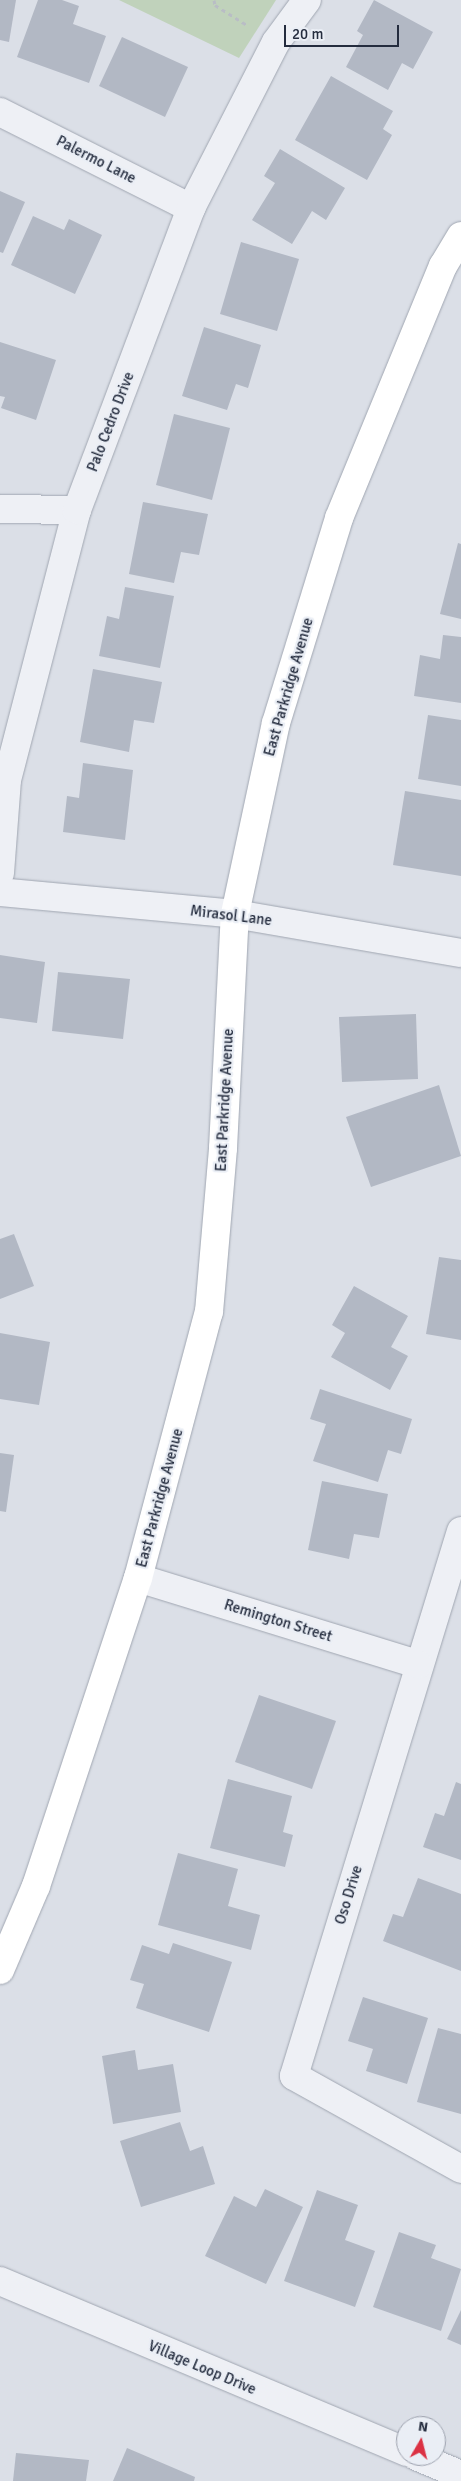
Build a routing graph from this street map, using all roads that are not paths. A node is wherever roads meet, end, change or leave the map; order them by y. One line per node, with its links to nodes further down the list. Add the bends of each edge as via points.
1 (307, 0): 3 (street, Palo Cedro Drive, via 276,42)
2 (0, 112): 3 (street, Palermo Lane)
3 (191, 208): 6 (street, Palo Cedro Drive)
4 (461, 236): 9 (main road, East Parkridge Avenue, via 443,266 339,518 276,723)
5 (0, 509): 6 (street)
6 (78, 510): 7 (street, Palo Cedro Drive, via 7,780)
7 (0, 873)
8 (0, 892): 9 (street, Mirasol Lane)
9 (235, 914): 10 (street, Mirasol Lane); 12 (main road, East Parkridge Avenue, via 223,1148 209,1312)
10 (461, 953)
11 (461, 1531): 13 (street, Oso Drive)
12 (138, 1578): 13 (street, Remington Street); 14 (main road, East Parkridge Avenue, via 36,1886)
13 (418, 1664): 15 (street, Oso Drive, via 294,2076)
14 (0, 1970)
15 (461, 2169)
16 (0, 2281): 17 (street, Village Loop Drive)
17 (396, 2448)
18 (441, 2466): 19 (street)
19 (461, 2474)

